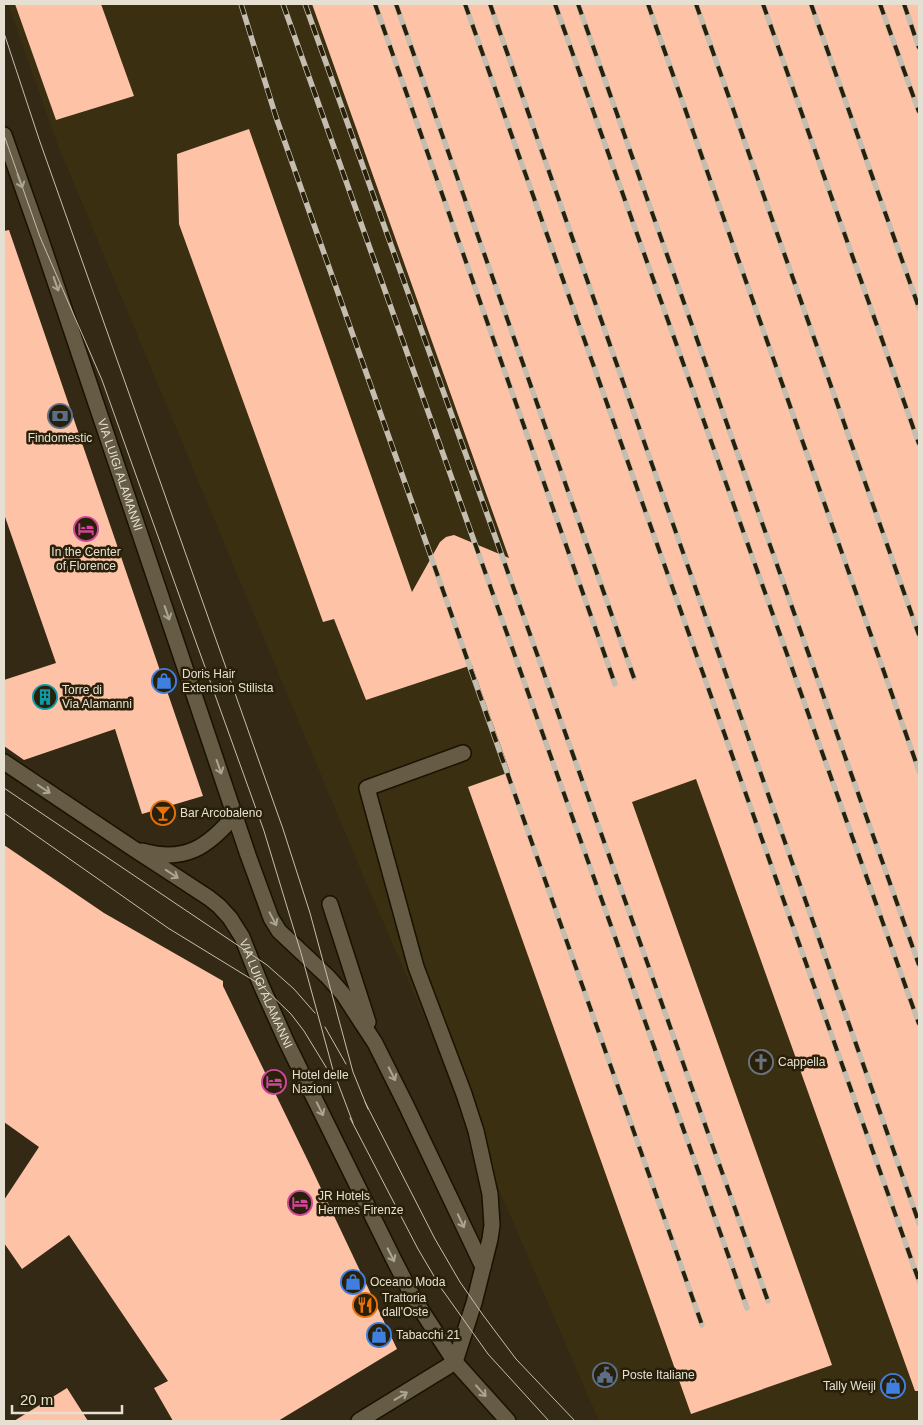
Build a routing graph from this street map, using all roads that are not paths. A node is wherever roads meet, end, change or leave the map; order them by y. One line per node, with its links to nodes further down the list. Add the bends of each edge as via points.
1 (4, 135): 4 (street, VIA LUIGI ALAMANNI, one-way to 4)
2 (463, 753): 8 (street, via 367,788 416,967 476,1131 489,1189 492,1225)
3 (4, 762): 5 (street, VIA LUIGI ALAMANNI, one-way to 5)
4 (235, 815): 5 (street, via 198,849 153,854); 7 (street, VIA LUIGI ALAMANNI, one-way to 7, via 271,918 285,938 343,994)
5 (131, 848): 9 (street, VIA LUIGI ALAMANNI, one-way to 9, via 209,898 230,918 242,937 288,1044 393,1258 414,1299)
6 (330, 904): 7 (street)
7 (375, 1044): 8 (street, VIA LUIGI ALAMANNI, one-way to 8)
8 (483, 1267): 9 (street)
9 (455, 1362): 10 (street, one-way to 9); 11 (street, VIA LUIGI ALAMANNI, one-way to 11)
10 (359, 1421)
11 (508, 1421)

